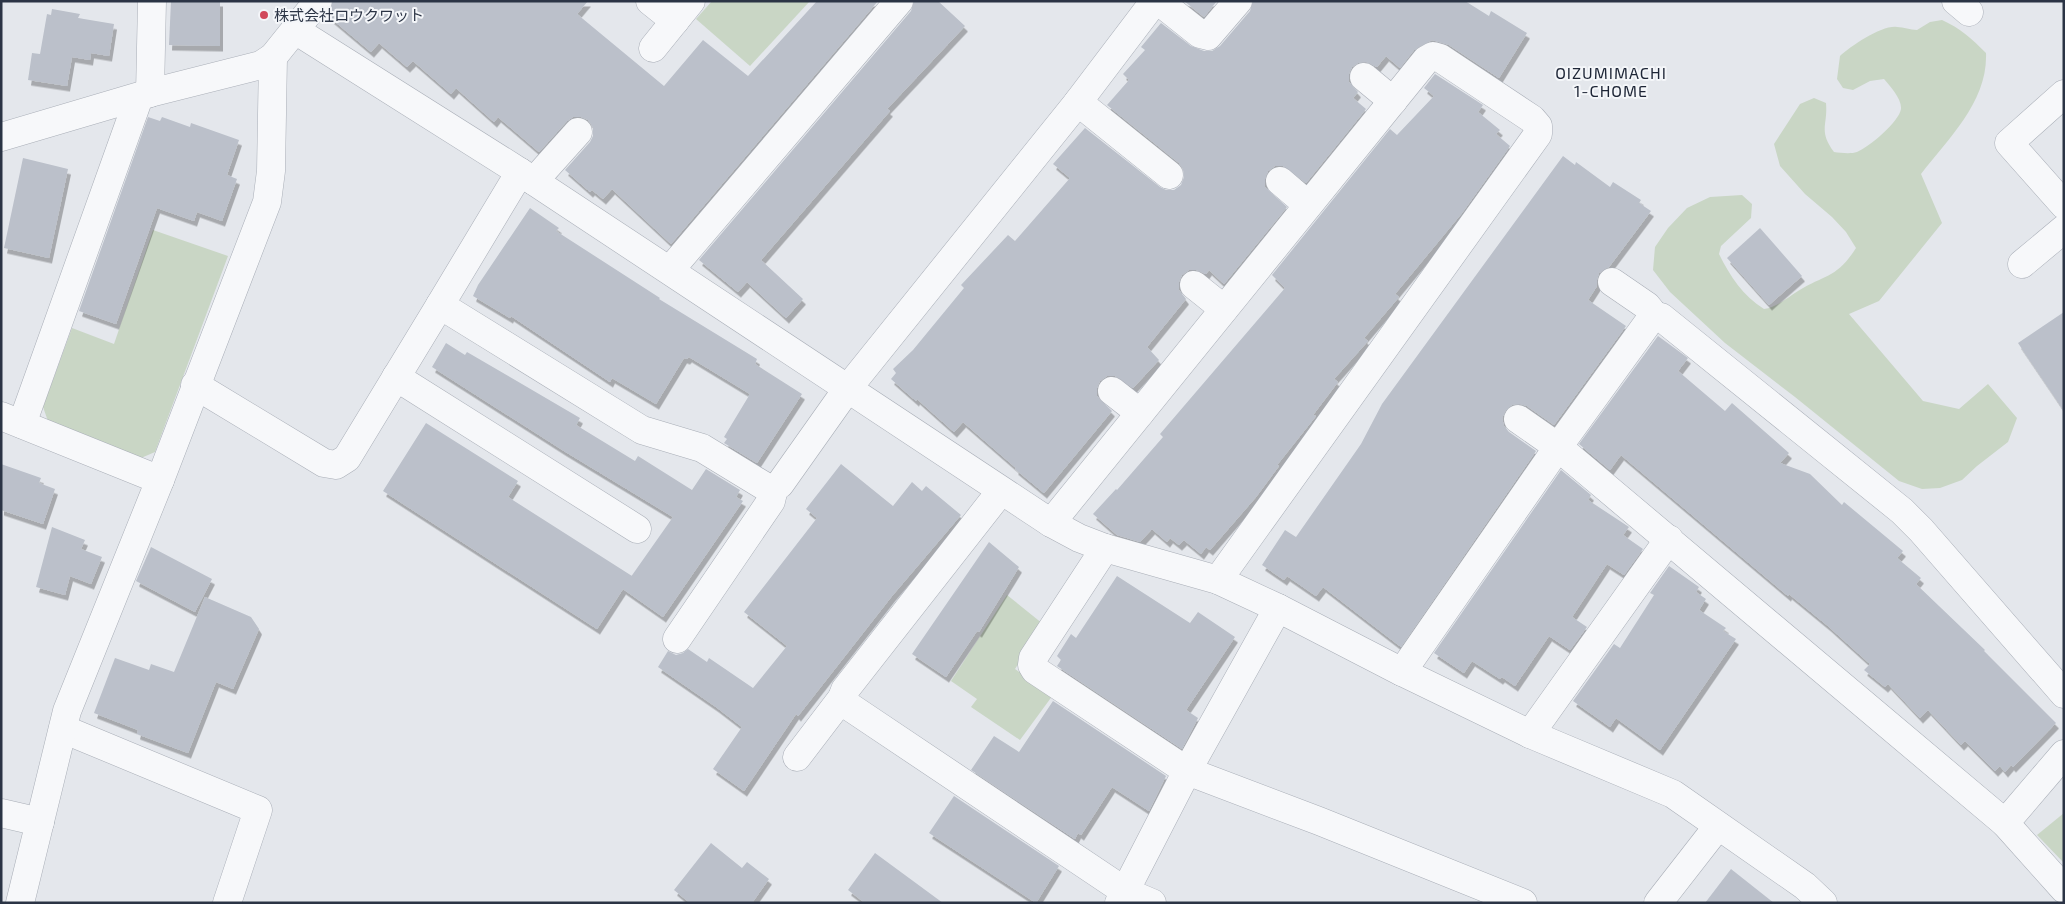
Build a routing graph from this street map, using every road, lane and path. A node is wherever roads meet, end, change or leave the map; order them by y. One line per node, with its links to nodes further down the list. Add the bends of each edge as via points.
1 (152, 1): 13 (street)
2 (318, 1): 8 (street)
3 (650, 1): 7 (street)
4 (899, 1): 25 (street)
5 (1153, 1): 6 (street, via 1161,3 1200,34 1208,36); 15 (street)
6 (1238, 1)
7 (683, 11): 9 (street)
8 (295, 30): 10 (street); 19 (street)
9 (653, 48)
10 (273, 57): 13 (street, via 261,65); 32 (street, via 271,171 267,202)
11 (1364, 78): 14 (street)
12 (2064, 94): 22 (street, via 2009,143)
13 (144, 95): 17 (street); 36 (street)
14 (1393, 101): 21 (street); 46 (street, via 1426,60 1433,56 1532,119 1538,126 1538,134)
15 (1078, 102): 18 (street); 33 (street)
16 (578, 132): 19 (street)
17 (1, 137)
18 (1169, 175)
19 (527, 176): 25 (street); 28 (street)
20 (1280, 181): 21 (street)
21 (1308, 205): 29 (street)
22 (2064, 205)
23 (2064, 229): 24 (street)
24 (2022, 264)
25 (670, 270): 33 (street)
26 (1612, 282): 30 (street, via 1647,306)
27 (1194, 284): 29 (street)
28 (440, 305): 31 (street); 40 (street, via 642,430 702,448 766,487)
29 (1224, 309): 35 (street)
30 (1655, 316): 38 (street); 50 (street, via 1661,317 1902,511)
31 (396, 377): 32 (street, via 347,458 336,465 324,463); 43 (street)
32 (195, 385): 39 (street)
33 (848, 388): 40 (street); 41 (street)
34 (1112, 391): 35 (street)
35 (1140, 413): 42 (street)
36 (12, 420): 39 (street)
37 (1518, 420): 38 (street)
38 (1558, 447): 44 (street); 49 (street)
39 (160, 480): 52 (street, via 67,711)
40 (774, 488): 48 (street, via 770,501)
41 (1001, 491): 42 (street); 51 (street)
42 (1051, 523): 45 (street)
43 (637, 529)
44 (1669, 539): 53 (street); 59 (street)
45 (1106, 548): 46 (street); 56 (street, via 1033,658 1032,665)
46 (1218, 580): 47 (street)
47 (1278, 608): 49 (street); 56 (street)
48 (677, 639)
49 (1402, 672): 53 (street)
50 (2064, 694)
51 (842, 698): 55 (street); 62 (street, via 847,705)
52 (63, 729): 58 (street); 64 (street, via 258,810)
53 (1530, 734): 60 (street, via 1673,794)
54 (2064, 754): 59 (street)
55 (797, 757)
56 (1187, 771): 62 (street); 66 (street)
57 (1, 813): 58 (street)
58 (40, 822): 63 (street)
59 (2005, 823): 61 (street)
60 (1718, 826): 67 (street); 68 (street, via 1805,886)
61 (2064, 889)
62 (1122, 897): 65 (street)
63 (20, 903)
64 (227, 903)
65 (1152, 903)
66 (1523, 903)
67 (1658, 903)
68 (1823, 903)

